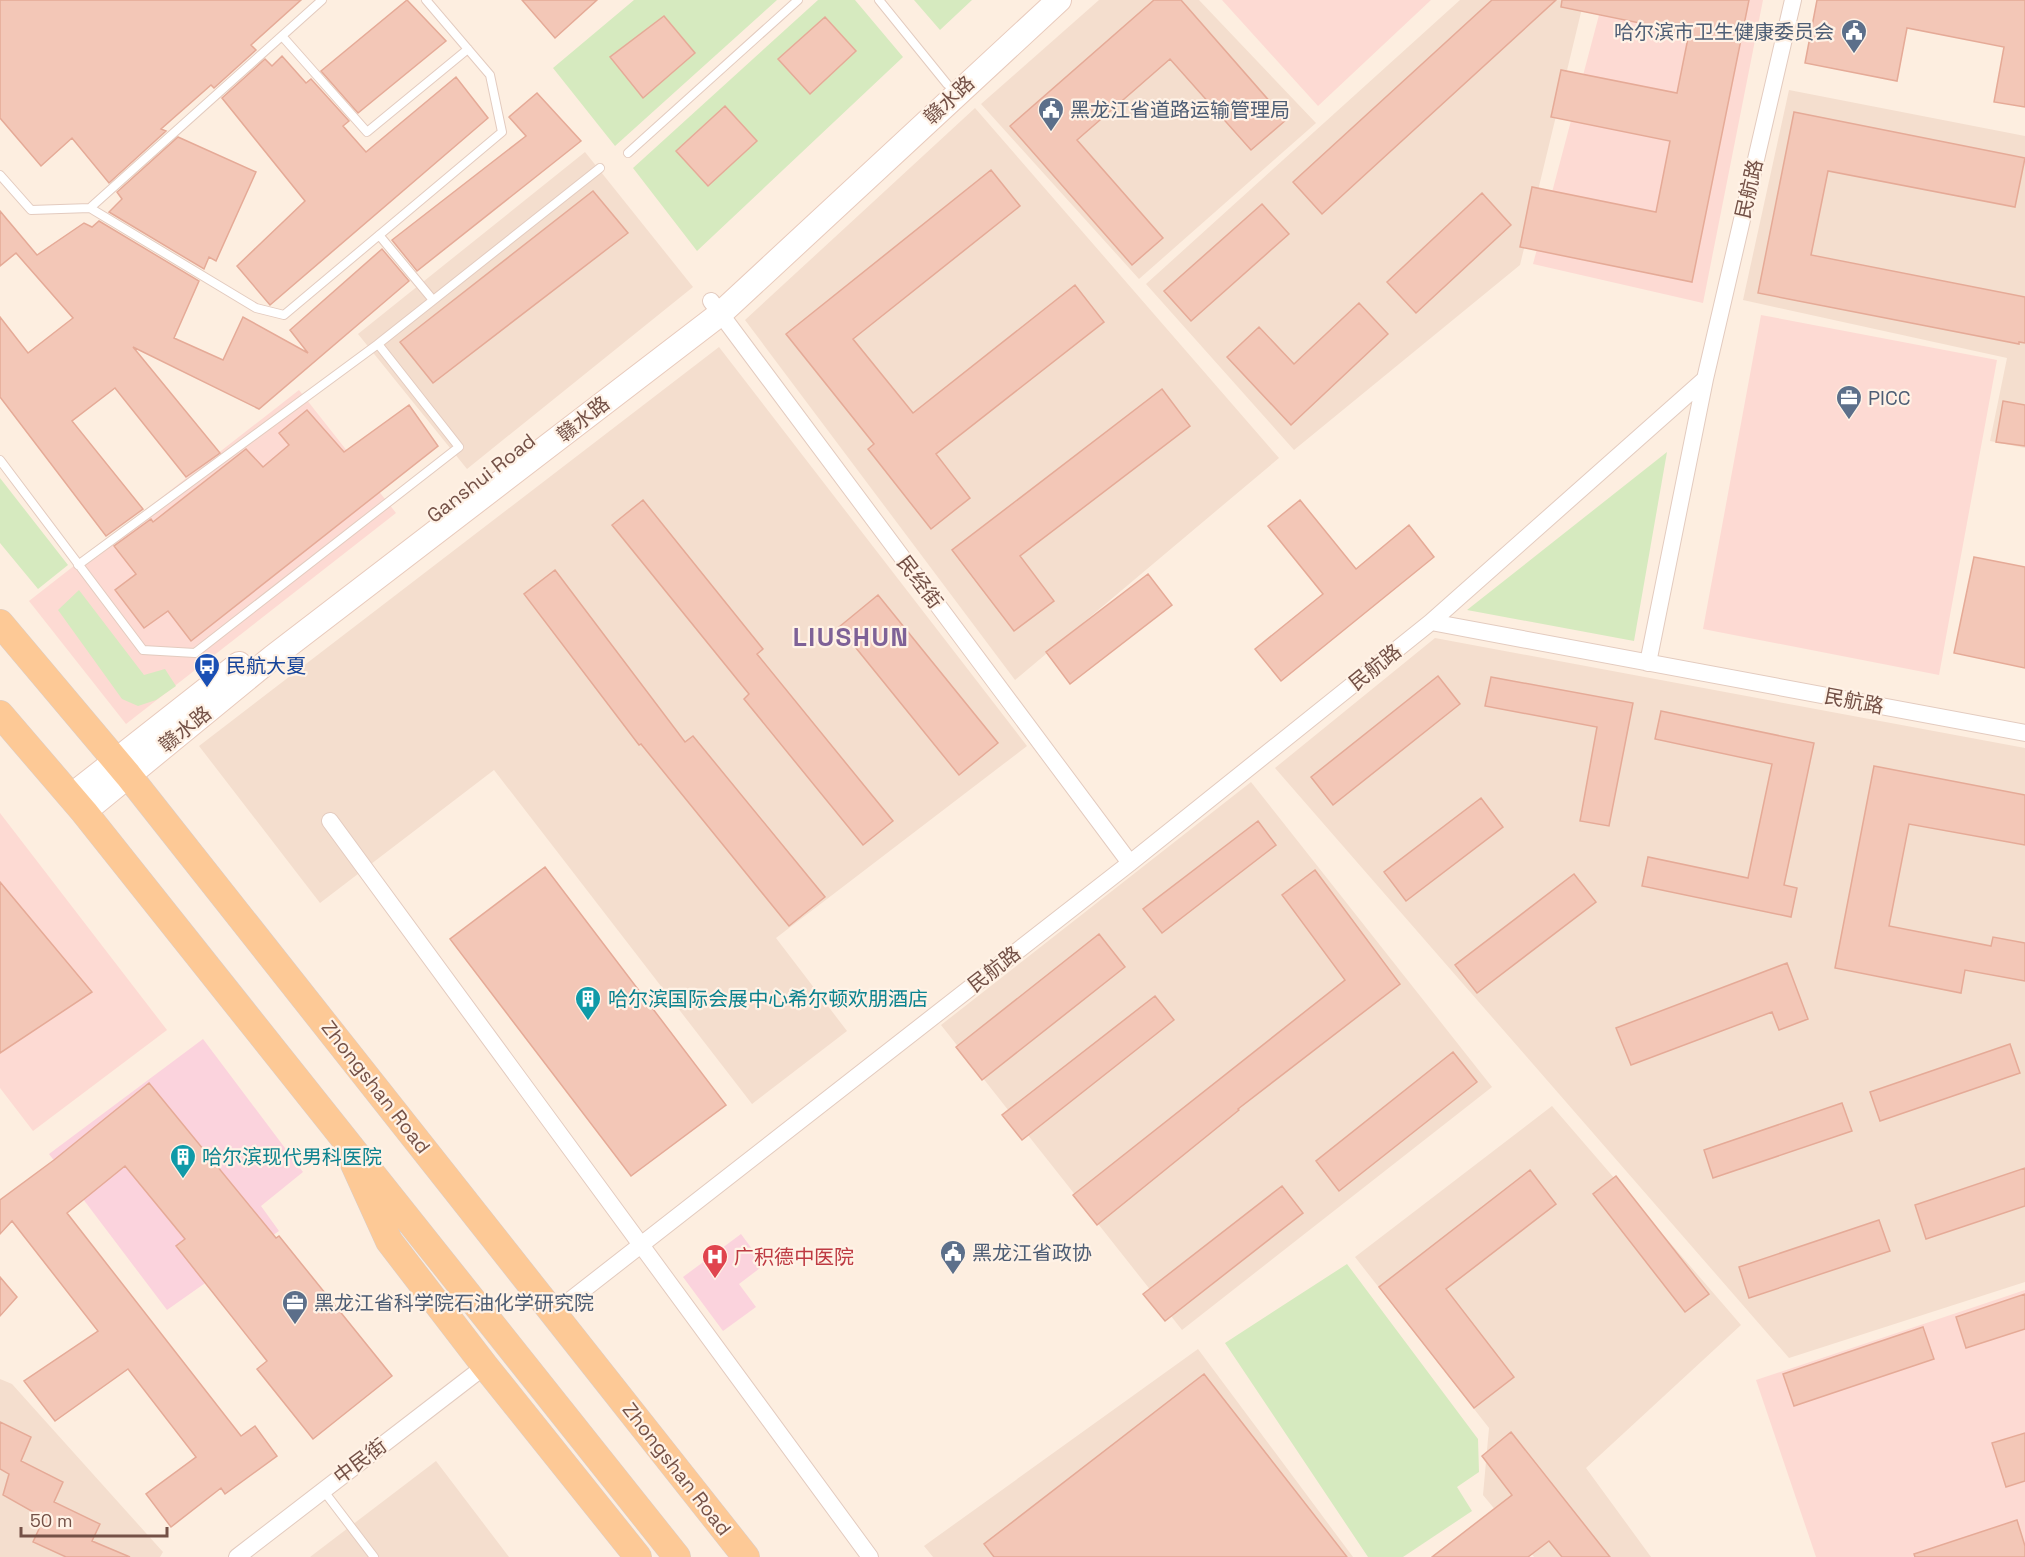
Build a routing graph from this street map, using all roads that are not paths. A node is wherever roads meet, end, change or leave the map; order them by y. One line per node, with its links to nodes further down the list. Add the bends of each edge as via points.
1 (322, 0): 8 (lane)
2 (426, 0): 9 (lane)
3 (798, 0): 11 (lane)
4 (879, 0): 10 (lane)
5 (1040, 0): 10 (main road)
6 (1059, 0): 17 (main road, 赣水路)
7 (1793, 0): 19 (street, 民航路)
8 (282, 36): 9 (lane, via 367,132); 14 (lane)
9 (468, 49): 15 (lane, via 490,75 502,132)
10 (947, 84): 17 (main road)
11 (628, 153)
12 (600, 168): 16 (lane)
13 (0, 175): 14 (lane, via 31,210)
14 (90, 208): 15 (lane, via 256,308 284,315)
15 (379, 235): 16 (lane)
16 (433, 300): 18 (lane)
17 (715, 307): 27 (main road, 赣水路, via 273,657); 30 (street, 民经街)
18 (378, 344): 21 (lane); 21 (lane, via 459,447 195,653 143,650)
19 (1705, 379): 22 (street, 民航路); 24 (street, 民航路)
20 (0, 460): 21 (lane)
21 (78, 565)
22 (1431, 622): 24 (street, 民航路); 30 (street, 民航路)
23 (0, 623): 27 (main road, Zhongshan Road)
24 (1648, 663): 26 (street, 民航路)
25 (0, 714): 28 (main road)
26 (2025, 733)
27 (122, 767): 28 (main road); 33 (main road, Zhongshan Road)
28 (77, 804): 31 (main road)
29 (330, 820): 32 (street)
30 (1130, 863): 32 (street, 民航路)
31 (341, 1132): 34 (main road, via 389,1240); 39 (main road)
32 (642, 1244): 33 (street, 民航路); 41 (street)
33 (555, 1312): 40 (main road, Zhongshan Road)
34 (485, 1366): 35 (street, 中民街); 38 (main road)
35 (323, 1490): 36 (street, 中民街); 37 (lane)
36 (237, 1557)
37 (374, 1557)
38 (638, 1557)
39 (677, 1557)
40 (746, 1557)
41 (870, 1557)

